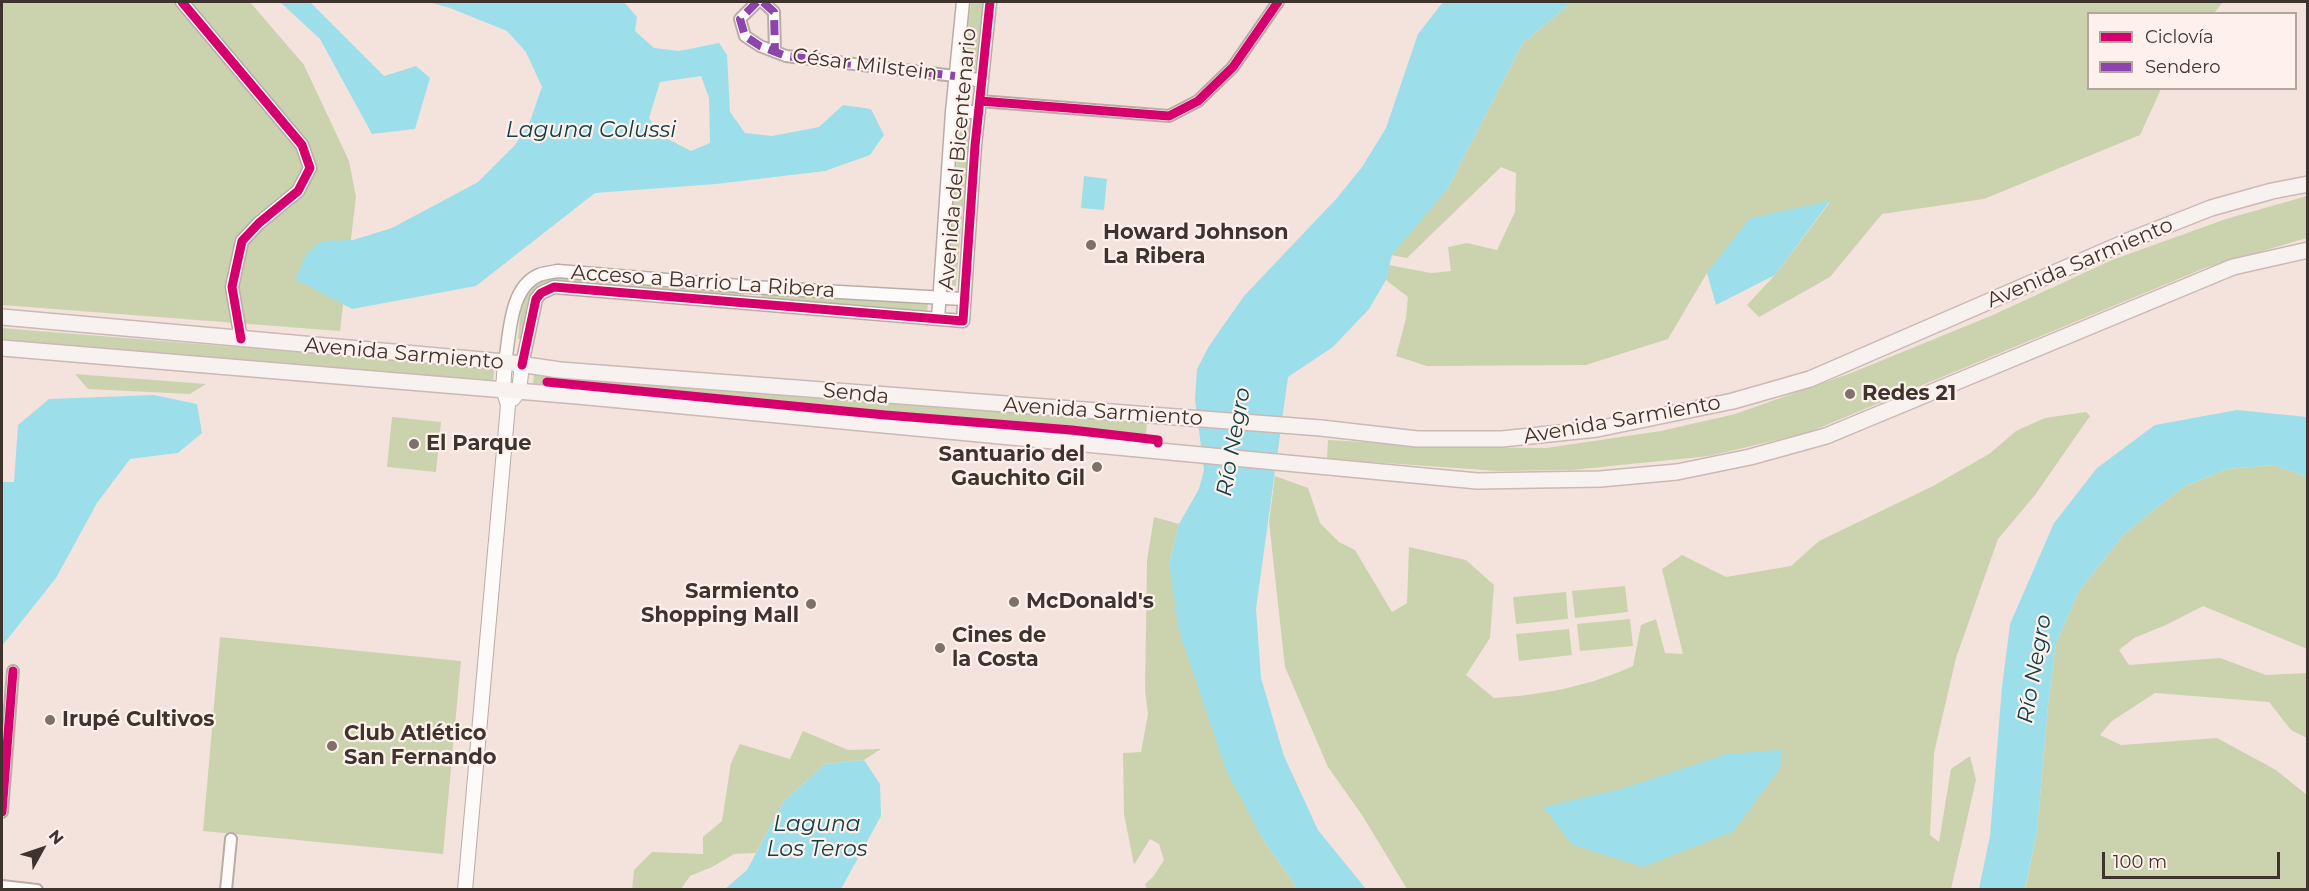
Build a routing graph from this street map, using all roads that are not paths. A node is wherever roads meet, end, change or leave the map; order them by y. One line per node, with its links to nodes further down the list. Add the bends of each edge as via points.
1 (182, 2): 20 (street, via 302,145 310,168 298,191 242,241 232,287)
2 (757, 2): 7 (street, César Milstein, via 740,19 745,36)
3 (763, 2): 7 (street, César Milstein, via 774,12)
4 (963, 2): 8 (street, Avenida del Bicentenario)
5 (990, 2): 9 (street, Avenida del Bicentenario)
6 (1278, 2): 10 (street, via 1233,67 1198,101 1169,116)
7 (776, 52): 8 (street, César Milstein)
8 (955, 76): 9 (street); 11 (street, Avenida del Bicentenario)
9 (982, 81): 10 (street, Avenida del Bicentenario)
10 (979, 106): 11 (street); 16 (street, Avenida del Bicentenario)
11 (952, 112): 15 (street, Avenida del Bicentenario)
12 (2307, 184): 23 (main road, Avenida Sarmiento, via 2211,208 1810,379 1733,401 1598,429 1502,439 1416,439 1321,428)
13 (2307, 250): 25 (main road, Avenida Sarmiento, via 2233,267 1826,436 1677,472 1476,482)
14 (752, 287): 15 (street, Acceso a Barrio La Ribera); 17 (street); 22 (street, Acceso a Barrio La Ribera, via 558,271 538,275 521,291 516,302)
15 (939, 298): 16 (street, Acceso a Barrio La Ribera); 19 (street, Avenida del Bicentenario)
16 (963, 299): 19 (street, Avenida del Bicentenario, via 963,321)
17 (753, 304): 19 (street); 23 (street, via 554,287 536,299)
18 (2, 317): 20 (main road, Avenida Sarmiento)
19 (938, 319)
20 (241, 339): 22 (main road, Avenida Sarmiento)
21 (2, 348): 24 (main road, Avenida Sarmiento)
22 (505, 362): 23 (main road, Avenida Sarmiento); 24 (main road)
23 (522, 365): 25 (main road)
24 (503, 389): 25 (main road, Avenida Sarmiento); 26 (main road)
25 (519, 391): 26 (main road)
26 (508, 405): 33 (main road)
27 (13, 671): 28 (street)
28 (2, 812)
29 (231, 839): 32 (street)
30 (2, 886): 31 (street)
31 (37, 890)
32 (226, 890)
33 (465, 890)

